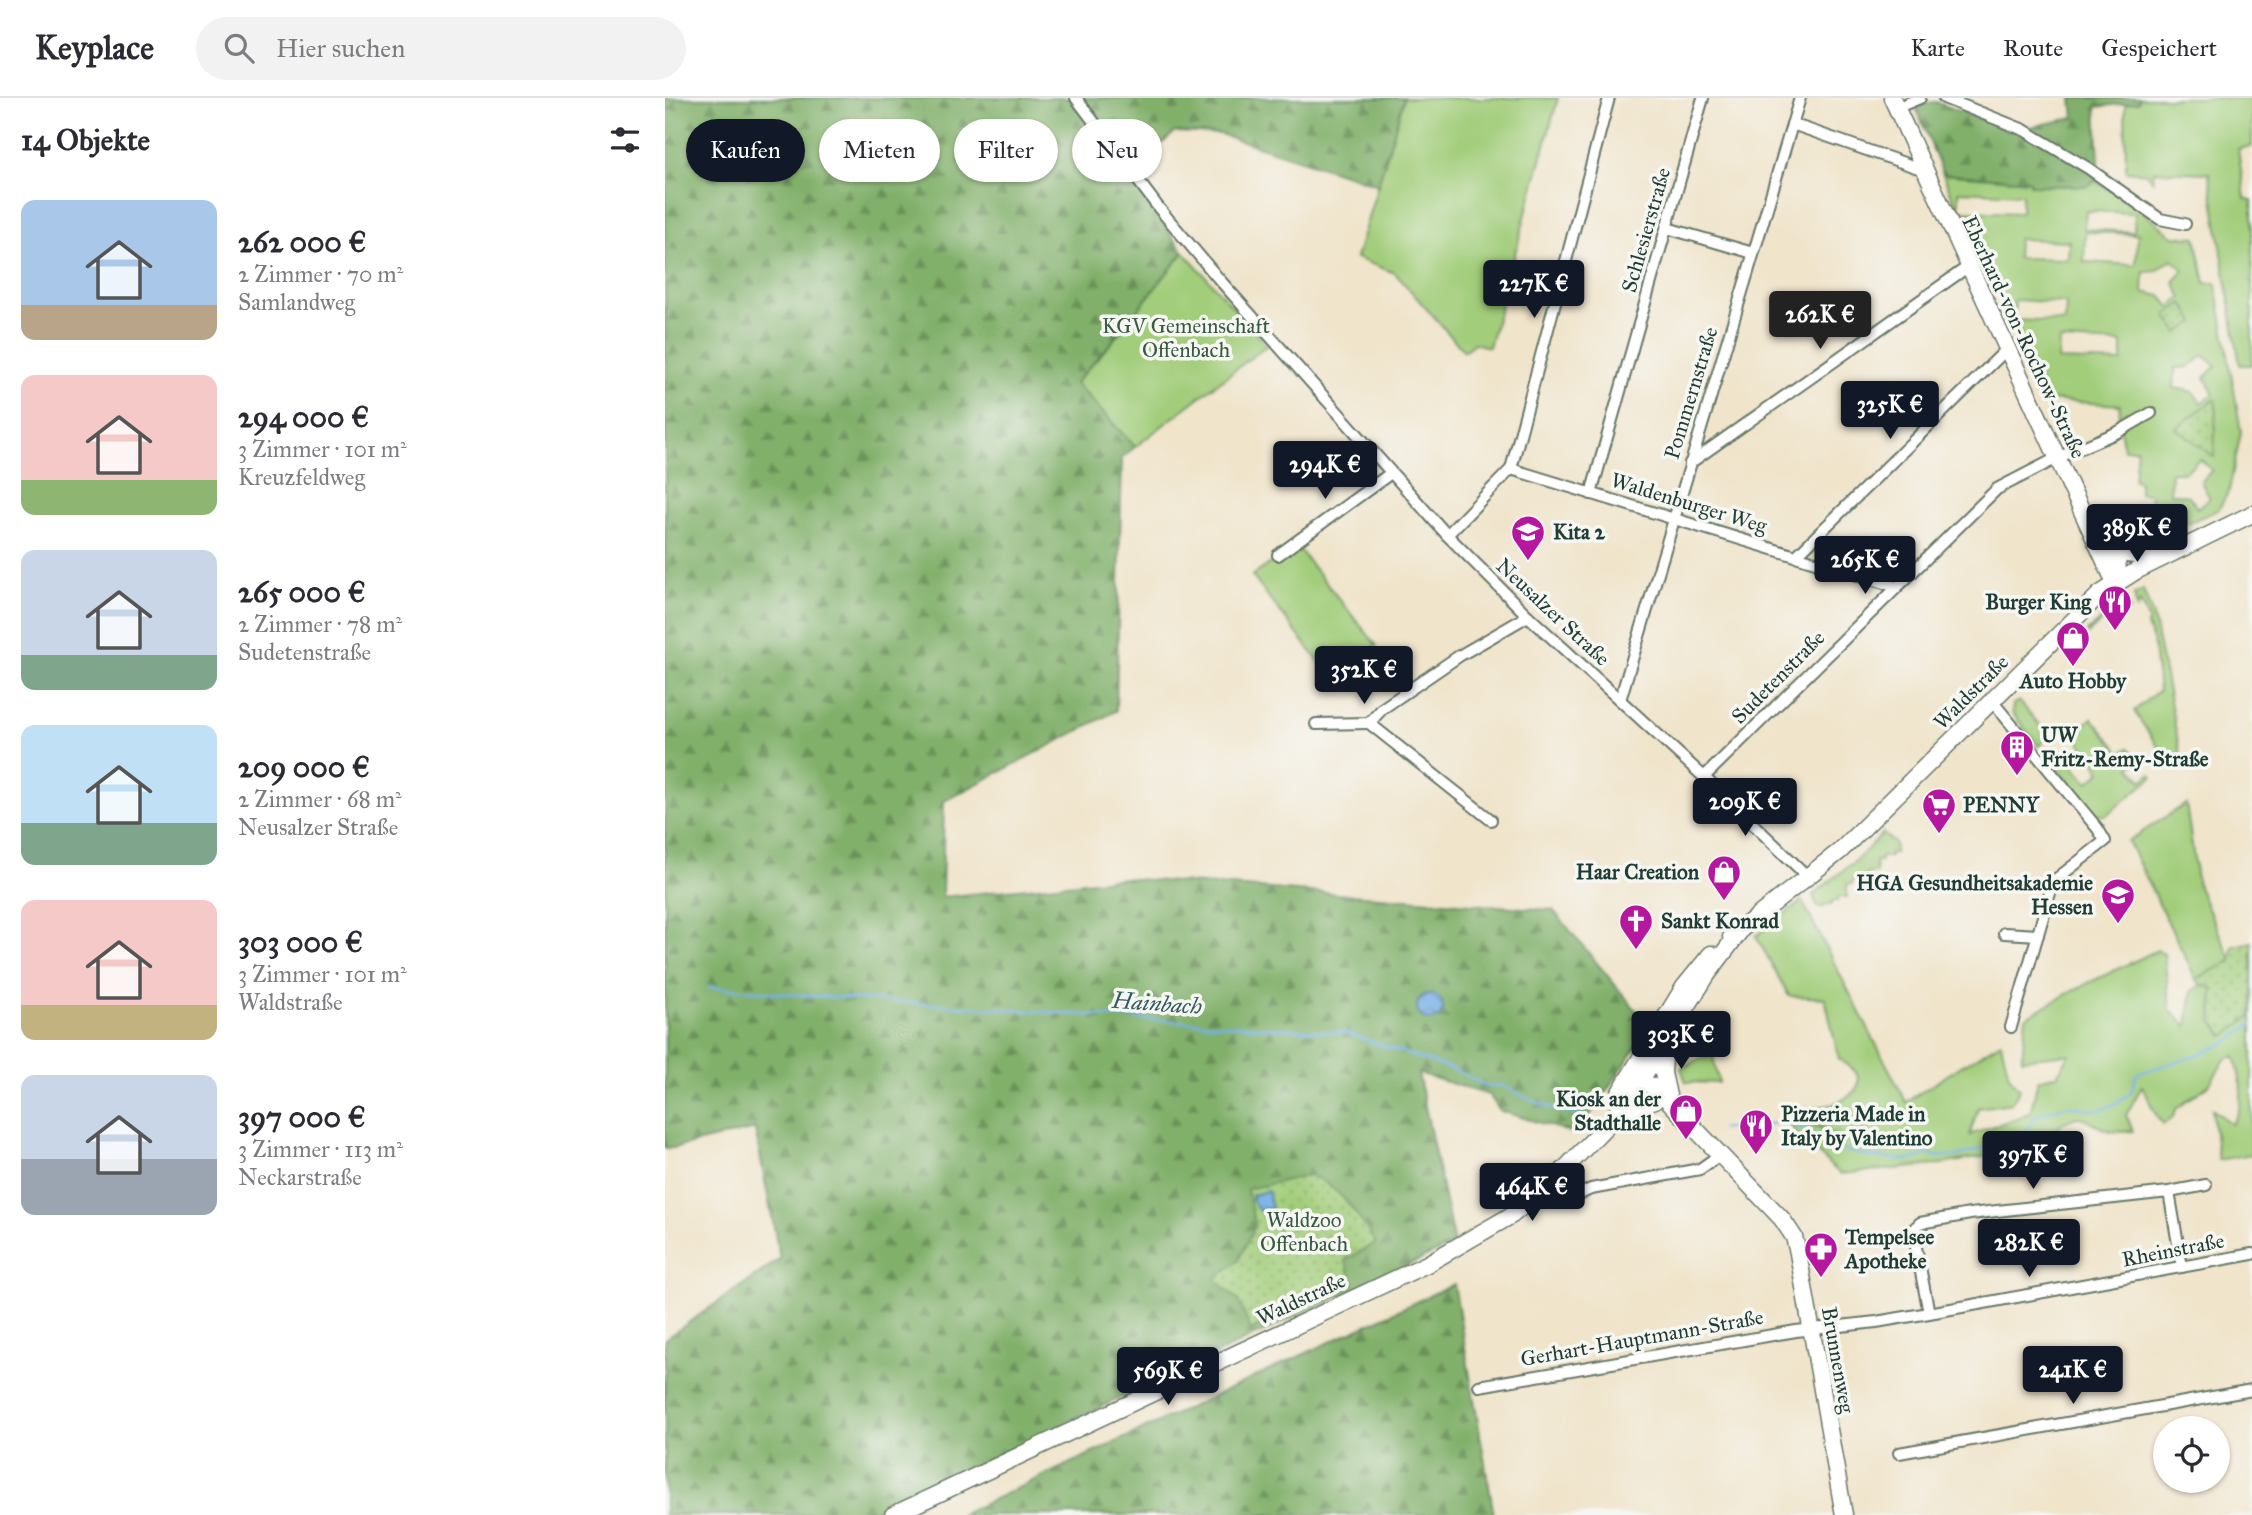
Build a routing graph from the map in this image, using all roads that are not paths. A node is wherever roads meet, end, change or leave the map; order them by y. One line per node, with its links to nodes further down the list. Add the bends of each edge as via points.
1 (1076, 98): 19 (street, Neusalzer Straße, via 1158,207)
2 (1609, 98): 18 (street)
3 (1703, 98): 11 (street, Schlesierstraße)
4 (1800, 98): 8 (street, Pommernstraße)
5 (1920, 98): 7 (street, Eberhard-von-Rochow-Straße)
6 (1944, 98): 10 (street, via 2024,130 2160,219)
7 (1894, 103): 9 (main road, Eberhard-von-Rochow-Straße)
8 (1792, 124): 9 (street); 12 (street, Pommernstraße)
9 (1924, 170): 13 (main road, Eberhard-von-Rochow-Straße)
10 (2185, 224)
11 (1667, 228): 12 (street); 20 (street, Schlesierstraße)
12 (1753, 253): 17 (street, Pommernstraße)
13 (1969, 265): 14 (main road, Eberhard-von-Rochow-Straße); 17 (street)
14 (2007, 349): 16 (main road, Eberhard-von-Rochow-Straße); 27 (street)
15 (2151, 413): 16 (street, Sudetenstraße)
16 (2057, 458): 23 (main road, Eberhard-von-Rochow-Straße); 30 (street, Sudetenstraße, via 1997,489)
17 (1690, 463): 22 (street, Pommernstraße)
18 (1511, 469): 20 (street, Waldenburger Weg); 24 (street)
19 (1391, 473): 24 (street, Neusalzer Straße); 26 (street)
20 (1591, 494): 22 (street, Waldenburger Weg)
21 (2252, 514): 28 (main road, Waldstraße)
22 (1673, 518): 27 (street, Waldenburger Weg); 32 (street, Pommernstraße)
23 (2092, 533): 25 (main road); 29 (main road, Eberhard-von-Rochow-Straße)
24 (1447, 535): 31 (street, Neusalzer Straße)
25 (2112, 552): 28 (main road); 29 (main road, via 2119,568)
26 (1278, 555)
27 (1795, 555): 30 (street, Waldenburger Weg)
28 (2167, 556): 29 (main road, Waldstraße)
29 (2115, 583): 33 (main road, Waldstraße)
30 (1896, 587): 36 (street, Sudetenstraße)
31 (1528, 616): 32 (street, Neusalzer Straße); 34 (street, via 1459,656 1383,708)
32 (1619, 700): 36 (street, Neusalzer Straße)
33 (1992, 701): 38 (main road, Waldstraße); 41 (street, via 2105,841 2055,880)
34 (1370, 723): 35 (street); 37 (street)
35 (1316, 724)
36 (1704, 777): 38 (street, Neusalzer Straße)
37 (1490, 820)
38 (1808, 877): 39 (main road, Waldstraße)
39 (1740, 931): 43 (main road, Waldstraße); 44 (main road, Waldstraße, via 1701,965 1673,1003 1639,1062)
40 (2004, 933): 41 (street)
41 (2038, 935): 42 (street)
42 (2011, 1027)
43 (1666, 1040): 44 (main road, Waldstraße); 45 (main road)
44 (1633, 1082): 45 (main road, Brunnenweg, via 1655,1087); 46 (main road, Waldstraße); 47 (main road, Waldstraße)
45 (1663, 1102): 46 (main road, via 1636,1106); 48 (main road, Brunnenweg)
46 (1611, 1121): 47 (main road, Waldstraße)
47 (1590, 1141): 59 (main road, Waldstraße, via 1535,1197 1459,1247)
48 (1721, 1154): 51 (street, via 1700,1169 1591,1189); 55 (main road, Brunnenweg, via 1792,1232)
49 (2206, 1185): 50 (street)
50 (2169, 1192): 53 (street); 54 (street, via 1920,1223 1914,1237)
51 (1565, 1201)
52 (2252, 1254): 53 (street, Rheinstraße)
53 (2182, 1267): 54 (street, Rheinstraße)
54 (1929, 1313): 55 (street, Rheinstraße)
55 (1811, 1330): 56 (street, Gerhart-Hauptmann-Straße); 60 (main road, Brunnenweg)
56 (1479, 1386)
57 (2252, 1390): 58 (street)
58 (1899, 1453)
59 (893, 1515)
60 (1844, 1515)

